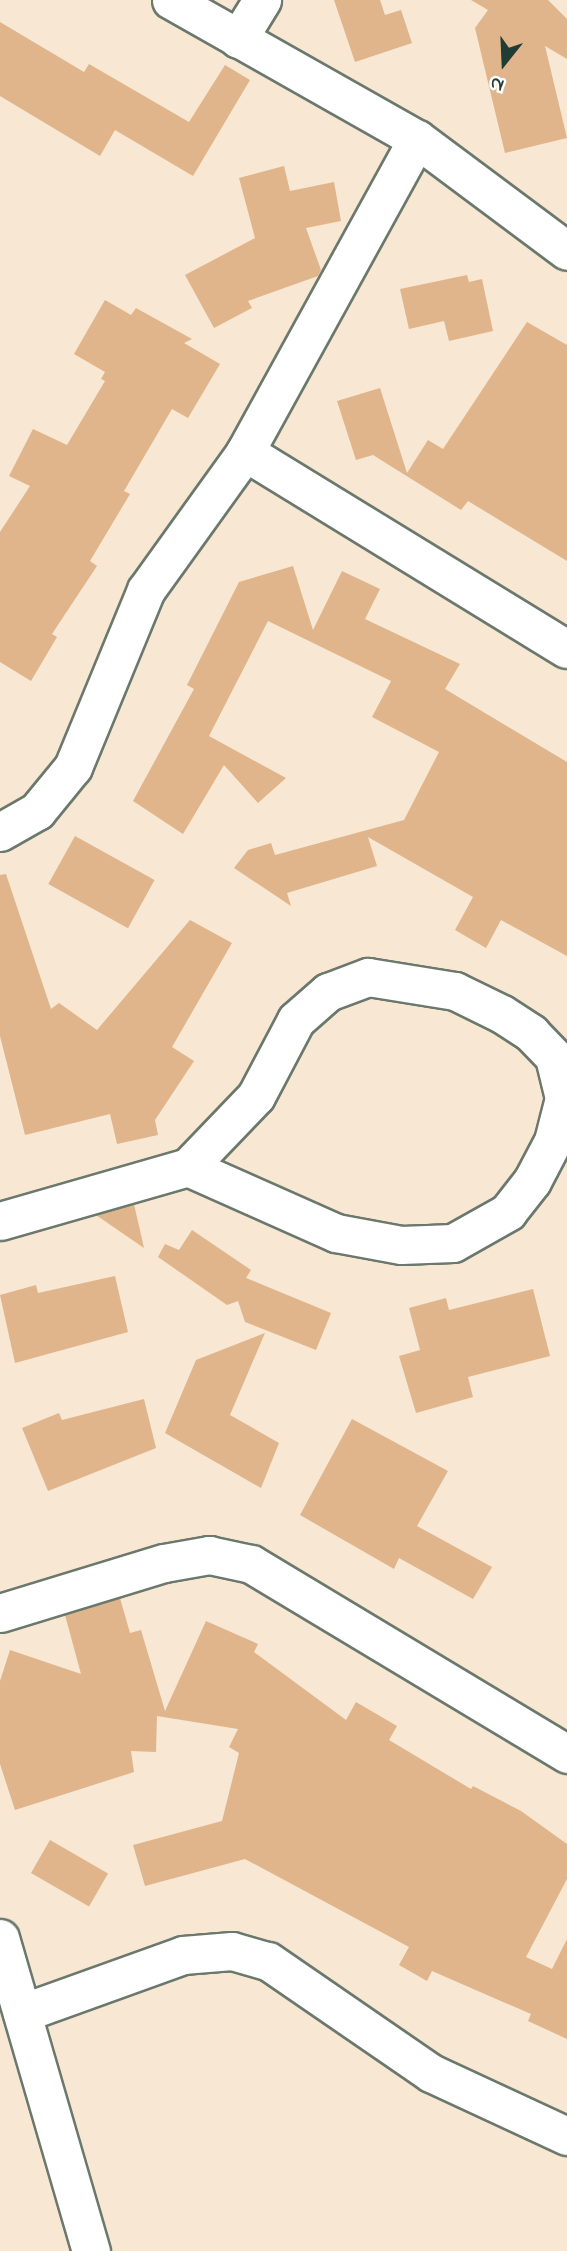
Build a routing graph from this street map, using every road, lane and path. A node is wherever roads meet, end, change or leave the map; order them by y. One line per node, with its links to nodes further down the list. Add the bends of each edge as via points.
1 (171, 0): 3 (street)
2 (262, 0): 3 (street)
3 (238, 39): 4 (street)
4 (417, 139): 5 (street); 6 (street)
5 (567, 251)
6 (245, 452): 7 (street); 8 (street, via 146,590 73,767 37,811)
7 (567, 649)
8 (0, 832)
9 (188, 1167): 9 (street, via 336,1233 401,1245 453,1243 508,1212 553,1141 564,1098 554,1057 531,1033 502,1014 455,991 368,977 328,992 296,1020 256,1096); 10 (street)
10 (0, 1221)
11 (0, 1613): 12 (street, via 164,1563 209,1555 251,1564)
12 (567, 1754)
13 (0, 1938): 14 (street)
14 (23, 2013): 15 (street, via 183,1955 232,1951 268,1961 432,2073); 16 (street)
15 (567, 2136)
16 (91, 2251)

